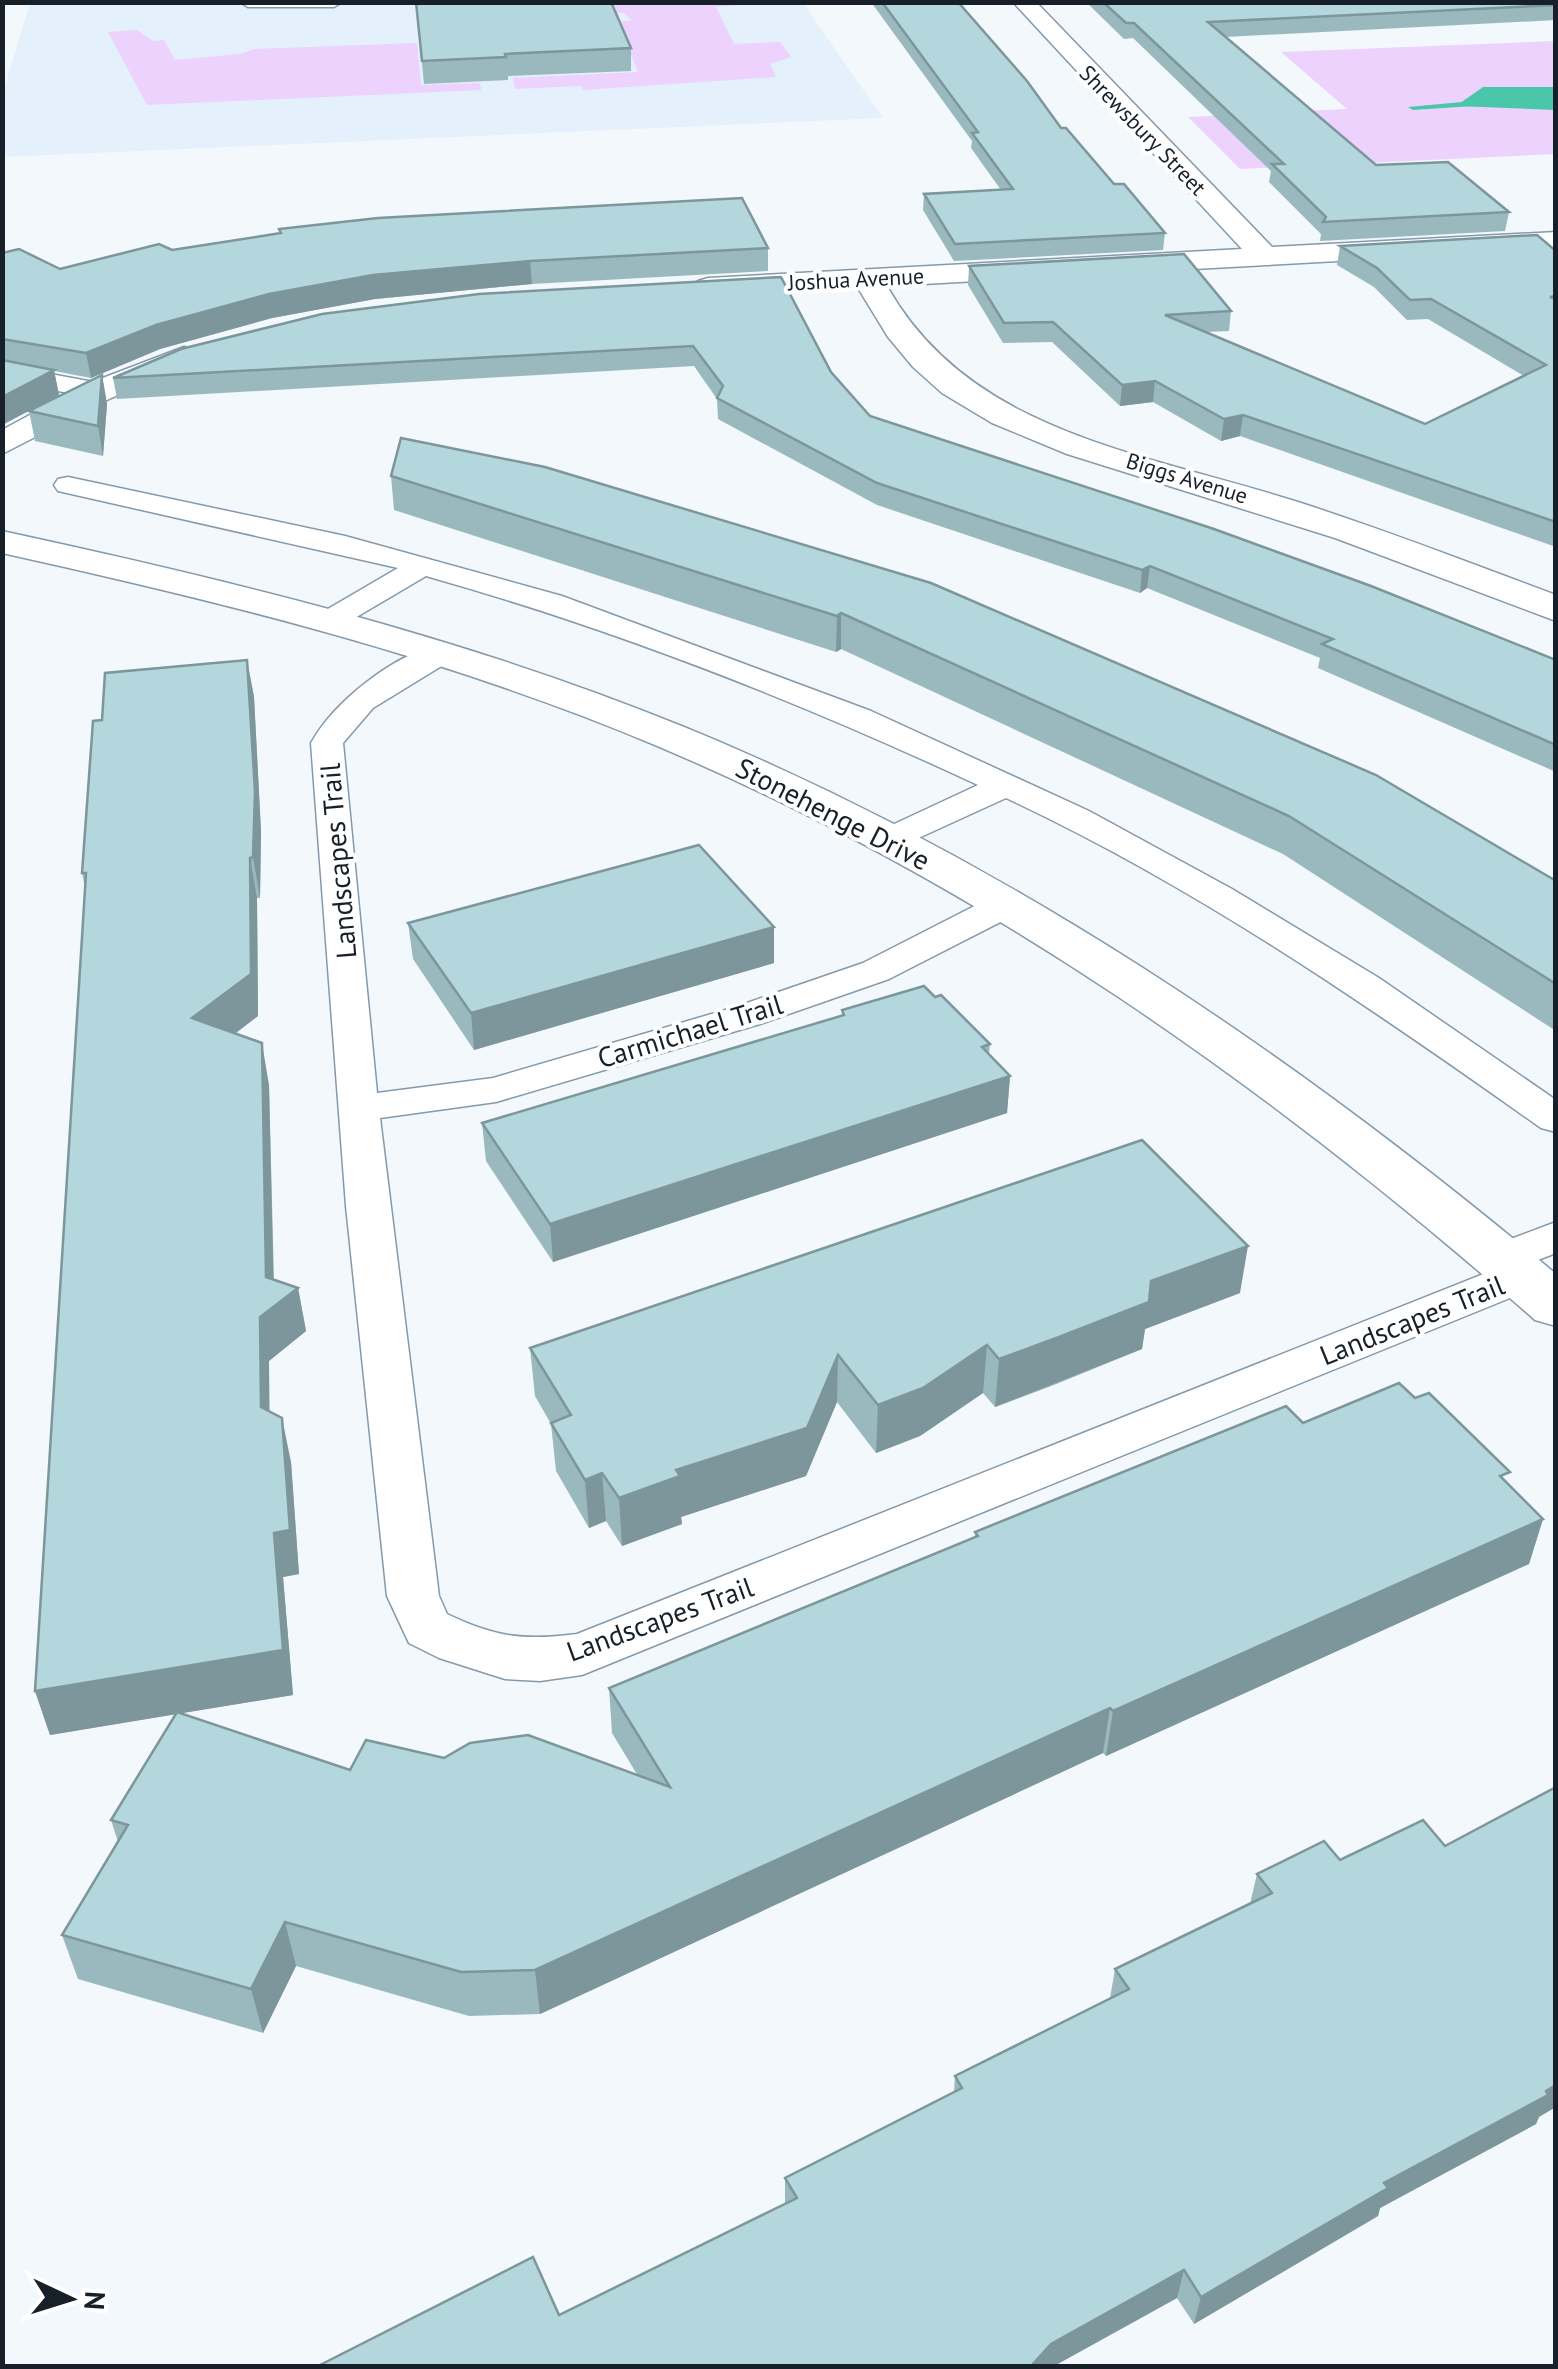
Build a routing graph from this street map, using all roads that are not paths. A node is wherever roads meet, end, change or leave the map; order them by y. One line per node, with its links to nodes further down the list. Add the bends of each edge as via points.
1 (248, 2): 2 (lane)
2 (334, 2)
3 (1022, 2): 5 (street, Shrewsbury Street)
4 (1556, 240): 5 (street, Joshua Avenue)
5 (1265, 256): 6 (street, Joshua Avenue)
6 (868, 279): 7 (street, Joshua Avenue); 15 (street, Biggs Avenue, via 912,348 950,384 996,411)
7 (670, 290)
8 (204, 350): 10 (street)
9 (2, 372): 10 (lane)
10 (99, 391): 11 (street)
11 (2, 444)
12 (68, 485): 14 (lane)
13 (2, 542): 16 (street, Stonehenge Drive)
14 (422, 567): 16 (lane); 18 (lane, via 550,602 750,674)
15 (1556, 608)
16 (332, 619): 17 (street, Stonehenge Drive)
17 (442, 652): 19 (street, Stonehenge Drive, via 670,736); 21 (lane, Landscapes Trail, via 349,712 327,743)
18 (1006, 785): 19 (lane); 22 (lane, via 1204,888 1366,986)
19 (889, 840): 20 (street, Stonehenge Drive)
20 (1006, 905): 21 (lane, Carmichael Trail, via 876,971 746,1016 496,1090); 24 (street, Stonehenge Drive, via 1293,1094)
21 (359, 1108): 24 (lane, Landscapes Trail, via 412,1596 427,1628 506,1658 582,1654)
22 (1556, 1119)
23 (1556, 1236): 24 (lane, Landscapes Trail)
24 (1526, 1280)

